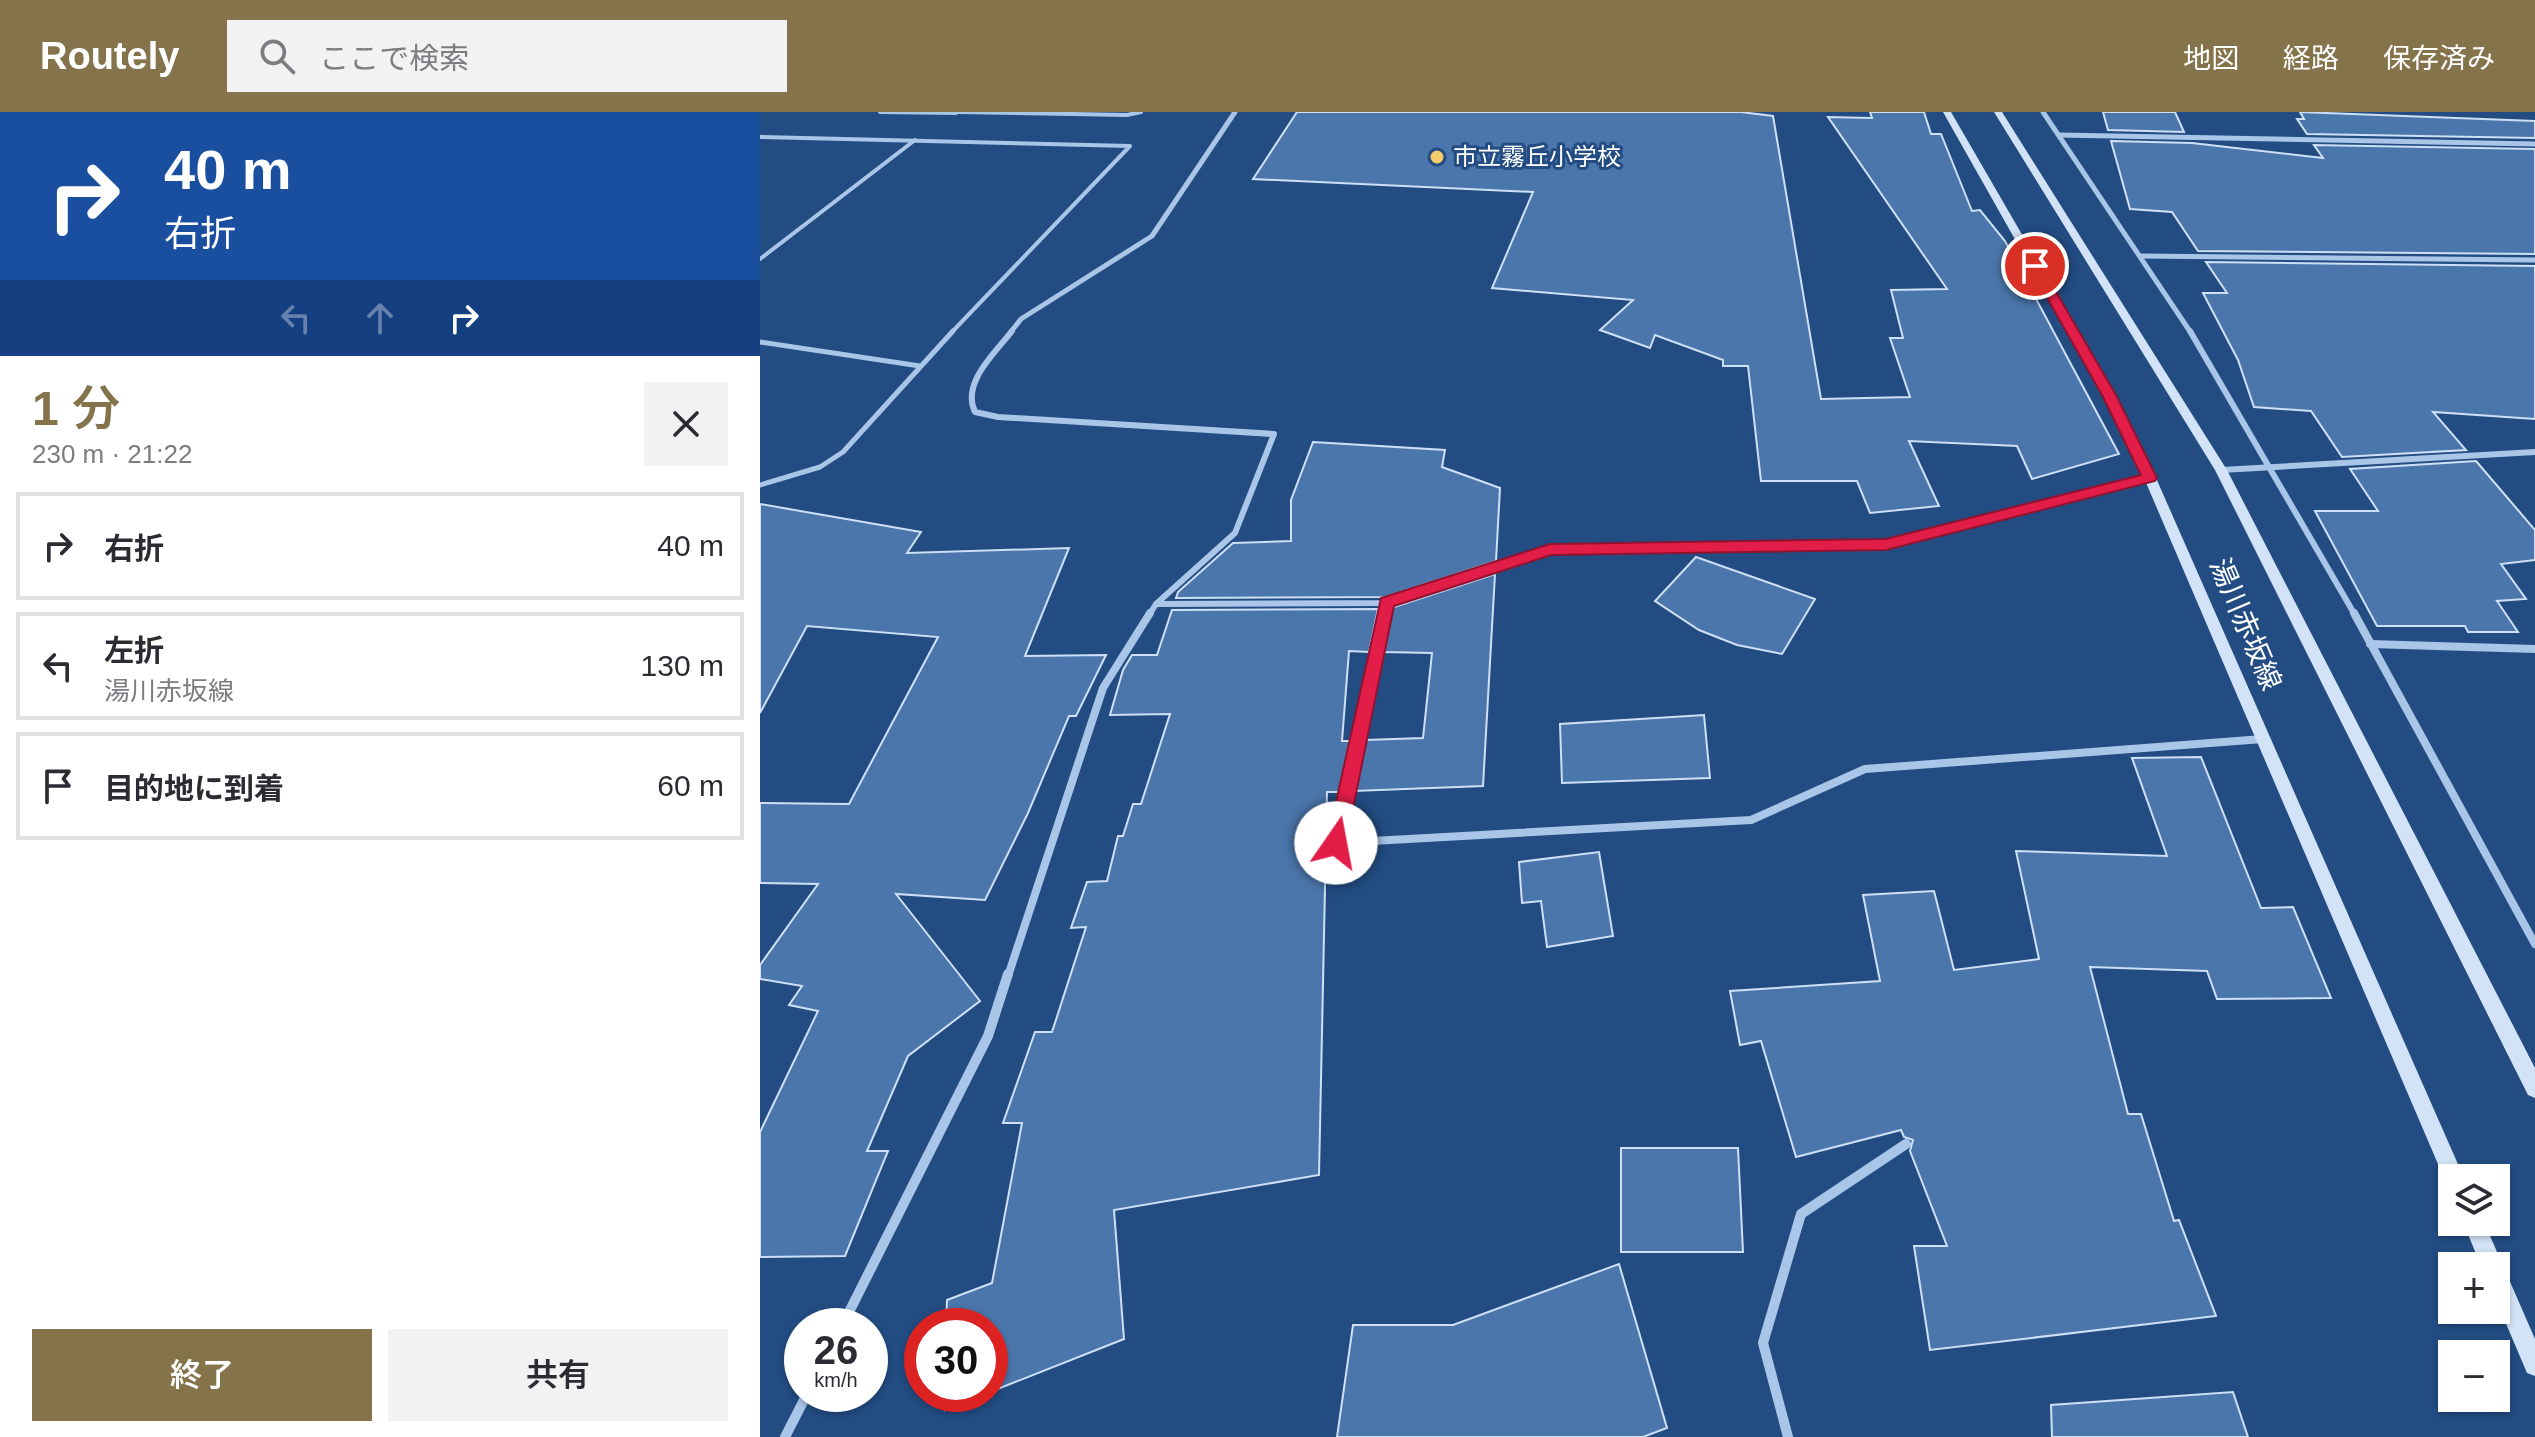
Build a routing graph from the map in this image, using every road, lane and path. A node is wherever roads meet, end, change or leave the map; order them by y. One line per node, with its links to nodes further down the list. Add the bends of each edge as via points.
1 (880, 112): 7 (lane)
2 (1141, 112): 7 (lane)
3 (1235, 112): 23 (street, via 1152,236 1021,319 972,385 975,412 998,417 1274,434 1235,533)
4 (1947, 112): 20 (main road, 湯川赤坂線, via 2109,395)
5 (1998, 112): 19 (main road, 湯川赤坂線)
6 (2043, 112): 8 (street)
7 (957, 113)
8 (2059, 135): 11 (street); 12 (street)
9 (760, 137): 10 (lane)
10 (915, 140): 13 (lane); 16 (lane, via 1130,146)
11 (2535, 144)
12 (2141, 256): 14 (street); 18 (street)
13 (760, 259)
14 (2535, 260)
15 (760, 342): 16 (lane)
16 (920, 366): 21 (lane, via 843,452 820,467)
17 (2535, 452): 18 (street)
18 (2273, 466): 19 (street); 24 (street)
19 (2221, 470): 28 (main road, 湯川赤坂線)
20 (2150, 478): 22 (street, via 1886,544 1550,550); 26 (main road, 湯川赤坂線)
21 (760, 485)
22 (1386, 603): 23 (street); 26 (street, via 1336,843 1751,820 1865,769)
23 (1156, 604): 32 (street, via 1103,688 988,1036)
24 (2370, 644): 25 (street); 27 (street)
25 (2535, 649)
26 (2263, 739): 30 (main road, 湯川赤坂線)
27 (2535, 944)
28 (2535, 1088)
29 (1906, 1144): 36 (street, via 1801,1214 1763,1343)
30 (2448, 1164)
31 (2510, 1307): 33 (main road)
32 (851, 1308)
33 (2535, 1365)
34 (798, 1412): 35 (street)
35 (785, 1437)
36 (1788, 1437)

